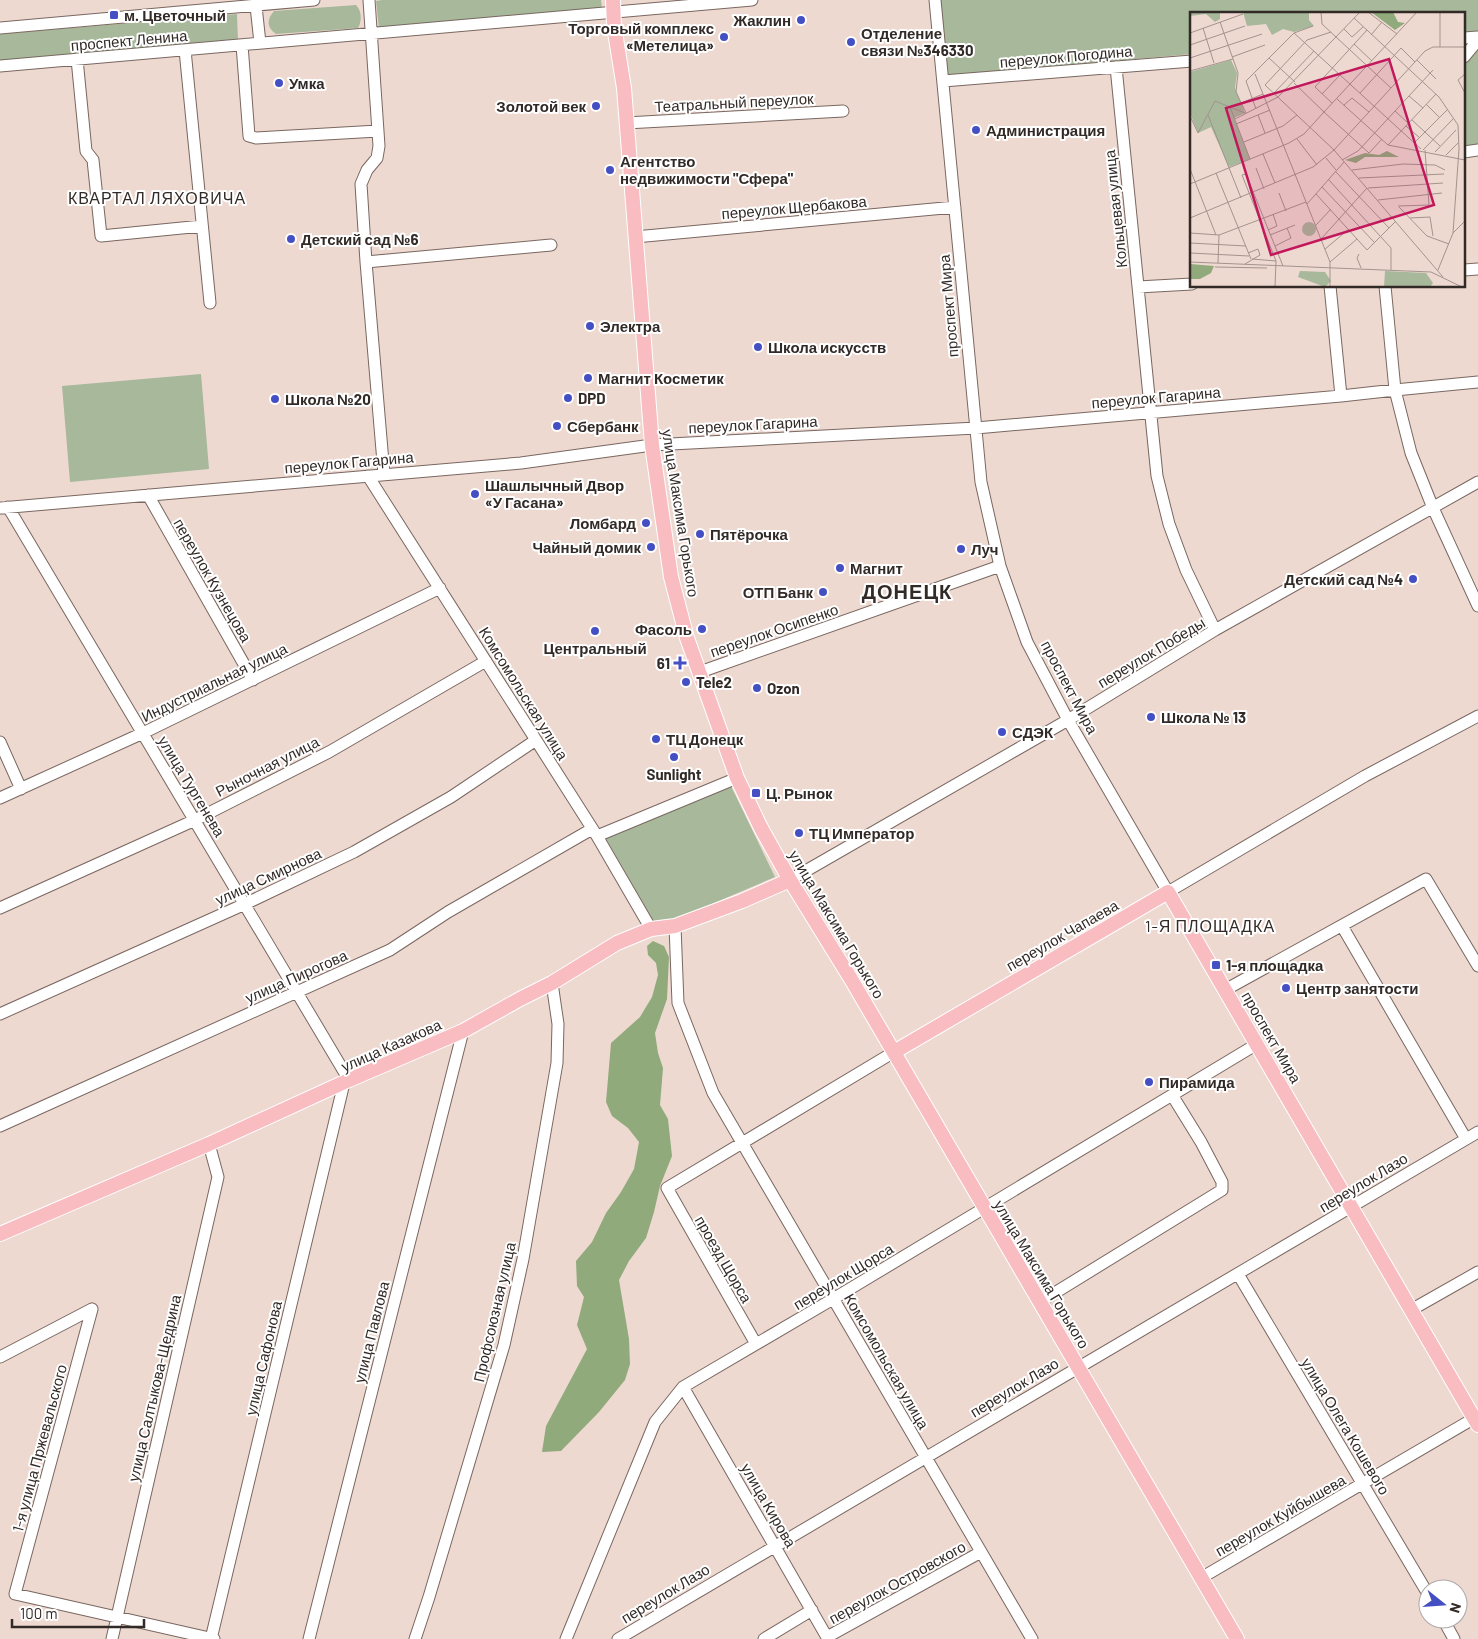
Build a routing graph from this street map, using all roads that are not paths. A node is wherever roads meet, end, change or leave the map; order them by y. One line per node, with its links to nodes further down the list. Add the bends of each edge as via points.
1 (314, 0): 5 (street, проспект Ленина)
2 (369, 0): 8 (street)
3 (752, 0): 6 (street, проспект Ленина)
4 (935, 0): 18 (street, проспект Мира)
5 (256, 6): 7 (street, проспект Ленина); 10 (street)
6 (613, 6): 8 (street, проспект Ленина); 20 (main road, улица Максима Горького)
7 (0, 28)
8 (371, 33): 10 (street, проспект Ленина); 21 (street)
9 (1478, 39): 13 (street)
10 (260, 43): 11 (street, проспект Ленина)
11 (242, 45): 12 (street, проспект Ленина); 21 (street, via 249,136)
12 (185, 50): 14 (street, проспект Ленина); 23 (street)
13 (1466, 54)
14 (77, 59): 16 (street, проспект Ленина); 23 (street, via 86,151 94,160 101,236)
15 (1190, 61): 17 (street, переулок Погодина)
16 (0, 66)
17 (1116, 67): 18 (street, переулок Погодина); 28 (street, Кольцевая улица)
18 (943, 81): 22 (street, проспект Мира)
19 (843, 111): 20 (street, Театральный переулок)
20 (626, 123): 24 (main road, улица Максима Горького)
21 (378, 132): 26 (street, via 377,158 361,184)
22 (955, 207): 24 (street, переулок Щербакова); 36 (street, проспект Мира)
23 (202, 226): 31 (street)
24 (635, 237): 37 (main road, улица Максима Горького)
25 (551, 244): 26 (street)
26 (366, 262): 38 (street)
27 (1190, 284): 28 (street, Кольцевая улица)
28 (1138, 287): 35 (street, Кольцевая улица)
29 (1330, 288): 34 (street)
30 (1385, 288): 33 (street)
31 (210, 303)
32 (1478, 382): 33 (street, переулок Гагарина)
33 (1395, 390): 34 (street, переулок Гагарина); 43 (street, via 1411,453)
34 (1341, 396): 35 (street, переулок Гагарина)
35 (1150, 412): 36 (street, переулок Гагарина); 47 (street, Кольцевая улица, via 1157,476 1169,524 1186,570)
36 (976, 428): 37 (street, переулок Гагарина); 44 (street, проспект Мира, via 981,482)
37 (652, 444): 38 (street, переулок Гагарина, via 521,463); 49 (main road, улица Максима Горького, via 671,576 687,638)
38 (384, 474): 39 (street, переулок Гагарина)
39 (368, 476): 41 (street, переулок Гагарина); 45 (street, Комсомольская улица)
40 (1478, 482): 43 (street, переулок Победы)
41 (148, 495): 42 (street, переулок Гагарина); 50 (street, переулок Кузнецова)
42 (4, 508): 53 (street, улица Тургенева)
43 (1433, 508): 46 (street); 47 (street, переулок Победы)
44 (1000, 566): 49 (street, переулок Осипенко); 52 (street, проспект Мира, via 1027,642)
45 (440, 588): 48 (street, Комсомольская улица); 50 (street, Индустриальная улица)
46 (1478, 606)
47 (1215, 630): 52 (street, переулок Победы)
48 (486, 661): 54 (street, Комсомольская улица); 59 (street, Рыночная улица, via 329,752)
49 (700, 672): 56 (main road, улица Максима Горького)
50 (252, 680): 53 (street, Индустриальная улица)
51 (1478, 716): 62 (street, переулок Чапаева, via 1365,776)
52 (1068, 720): 61 (street, переулок Победы); 62 (street, проспект Мира)
53 (143, 733): 57 (street, Индустриальная улица); 59 (street, улица Тургенева)
54 (536, 740): 60 (street, Комсомольская улица); 63 (street, улица Смирнова, via 451,797 354,852)
55 (0, 742): 57 (street)
56 (736, 778): 60 (street, улица Пирогова); 61 (main road, улица Максима Горького)
57 (21, 789): 58 (street, Индустриальная улица)
58 (0, 798)
59 (195, 820): 63 (street, улица Тургенева); 64 (street, Рыночная улица)
60 (595, 832): 67 (street, Комсомольская улица); 71 (street, улица Пирогова, via 448,912 390,950)
61 (790, 880): 65 (main road, улица Казакова); 75 (main road, улица Максима Горького)
62 (1168, 892): 70 (main road, проспект Мира); 75 (main road, переулок Чапаева)
63 (245, 904): 71 (street, улица Тургенева); 72 (street, улица Смирнова)
64 (0, 908)
65 (675, 926): 67 (main road, улица Казакова); 82 (street, Комсомольская улица, via 678,1003 712,1093)
66 (1342, 926): 68 (street, via 1426,879); 70 (street); 80 (street)
67 (651, 929): 69 (main road, улица Казакова, via 617,944)
68 (1478, 966)
69 (552, 983): 73 (main road, улица Казакова); 110 (street, Профсоюзная улица, via 558,1024 557,1063 523,1259 504,1346)
70 (1225, 990): 74 (main road, проспект Мира)
71 (297, 992): 76 (street, улица Тургенева); 78 (street, улица Пирогова)
72 (0, 1014)
73 (463, 1032): 76 (main road, улица Казакова); 109 (street, улица Павлова)
74 (1257, 1044): 77 (street, переулок Щорса); 84 (main road, проспект Мира)
75 (894, 1052): 82 (street, переулок Чапаева); 85 (main road, улица Максима Горького)
76 (347, 1081): 81 (main road, улица Казакова); 108 (street, улица Сафонова)
77 (1172, 1095): 85 (street, переулок Щорса); 90 (street, via 1201,1142 1222,1182 1222,1190)
78 (0, 1126)
79 (1478, 1132): 80 (street, переулок Лазо)
80 (1466, 1139): 84 (street, переулок Лазо)
81 (209, 1144): 86 (main road, улица Казакова); 104 (street, улица Салтыкова-Щедрина, via 218,1177)
82 (742, 1144): 83 (street, переулок Чапаева); 89 (street, Комсомольская улица)
83 (667, 1188): 92 (street, проезд Щорса)
84 (1351, 1207): 88 (street, переулок Лазо); 91 (main road, проспект Мира)
85 (984, 1209): 89 (street, переулок Щорса); 90 (main road, улица Максима Горького)
86 (0, 1234)
87 (1478, 1272): 91 (street)
88 (1238, 1274): 94 (street, переулок Лазо); 98 (street, улица Олега Кошевого)
89 (833, 1299): 92 (street, переулок Щорса); 97 (street, Комсомольская улица)
90 (1040, 1302): 94 (main road, улица Максима Горького)
91 (1411, 1310): 96 (main road, проспект Мира)
92 (756, 1344): 95 (street, переулок Щорса)
93 (0, 1357): 104 (street, 1-я улица Пржевальского, via 92,1309 16,1594)
94 (1078, 1367): 97 (street, переулок Лазо); 101 (main road, улица Максима Горького)
95 (683, 1387): 99 (street, улица Кирова); 111 (street, переулок Щорса, via 655,1422)
96 (1477, 1420): 98 (street, переулок Куйбышева)
97 (926, 1457): 99 (street, переулок Лазо); 100 (street, Комсомольская улица)
98 (1363, 1484): 101 (street, переулок Куйбышева); 102 (street, улица Олега Кошевого)
99 (775, 1546): 103 (street, улица Кирова); 105 (street, переулок Лазо)
100 (981, 1552): 106 (street, переулок Островского); 113 (street, Комсомольская улица)
101 (1201, 1578): 114 (main road, улица Максима Горького)
102 (1419, 1579)
103 (812, 1610): 106 (street, улица Кирова); 112 (street, переулок Островского)
104 (117, 1617): 107 (street, улица Салтыкова-Щедрина); 108 (street)
105 (624, 1637)
106 (828, 1638)
107 (112, 1639)
108 (212, 1639)
109 (309, 1639)
110 (415, 1639)
111 (566, 1639)
112 (764, 1639)
113 (1032, 1639)
114 (1237, 1639)

